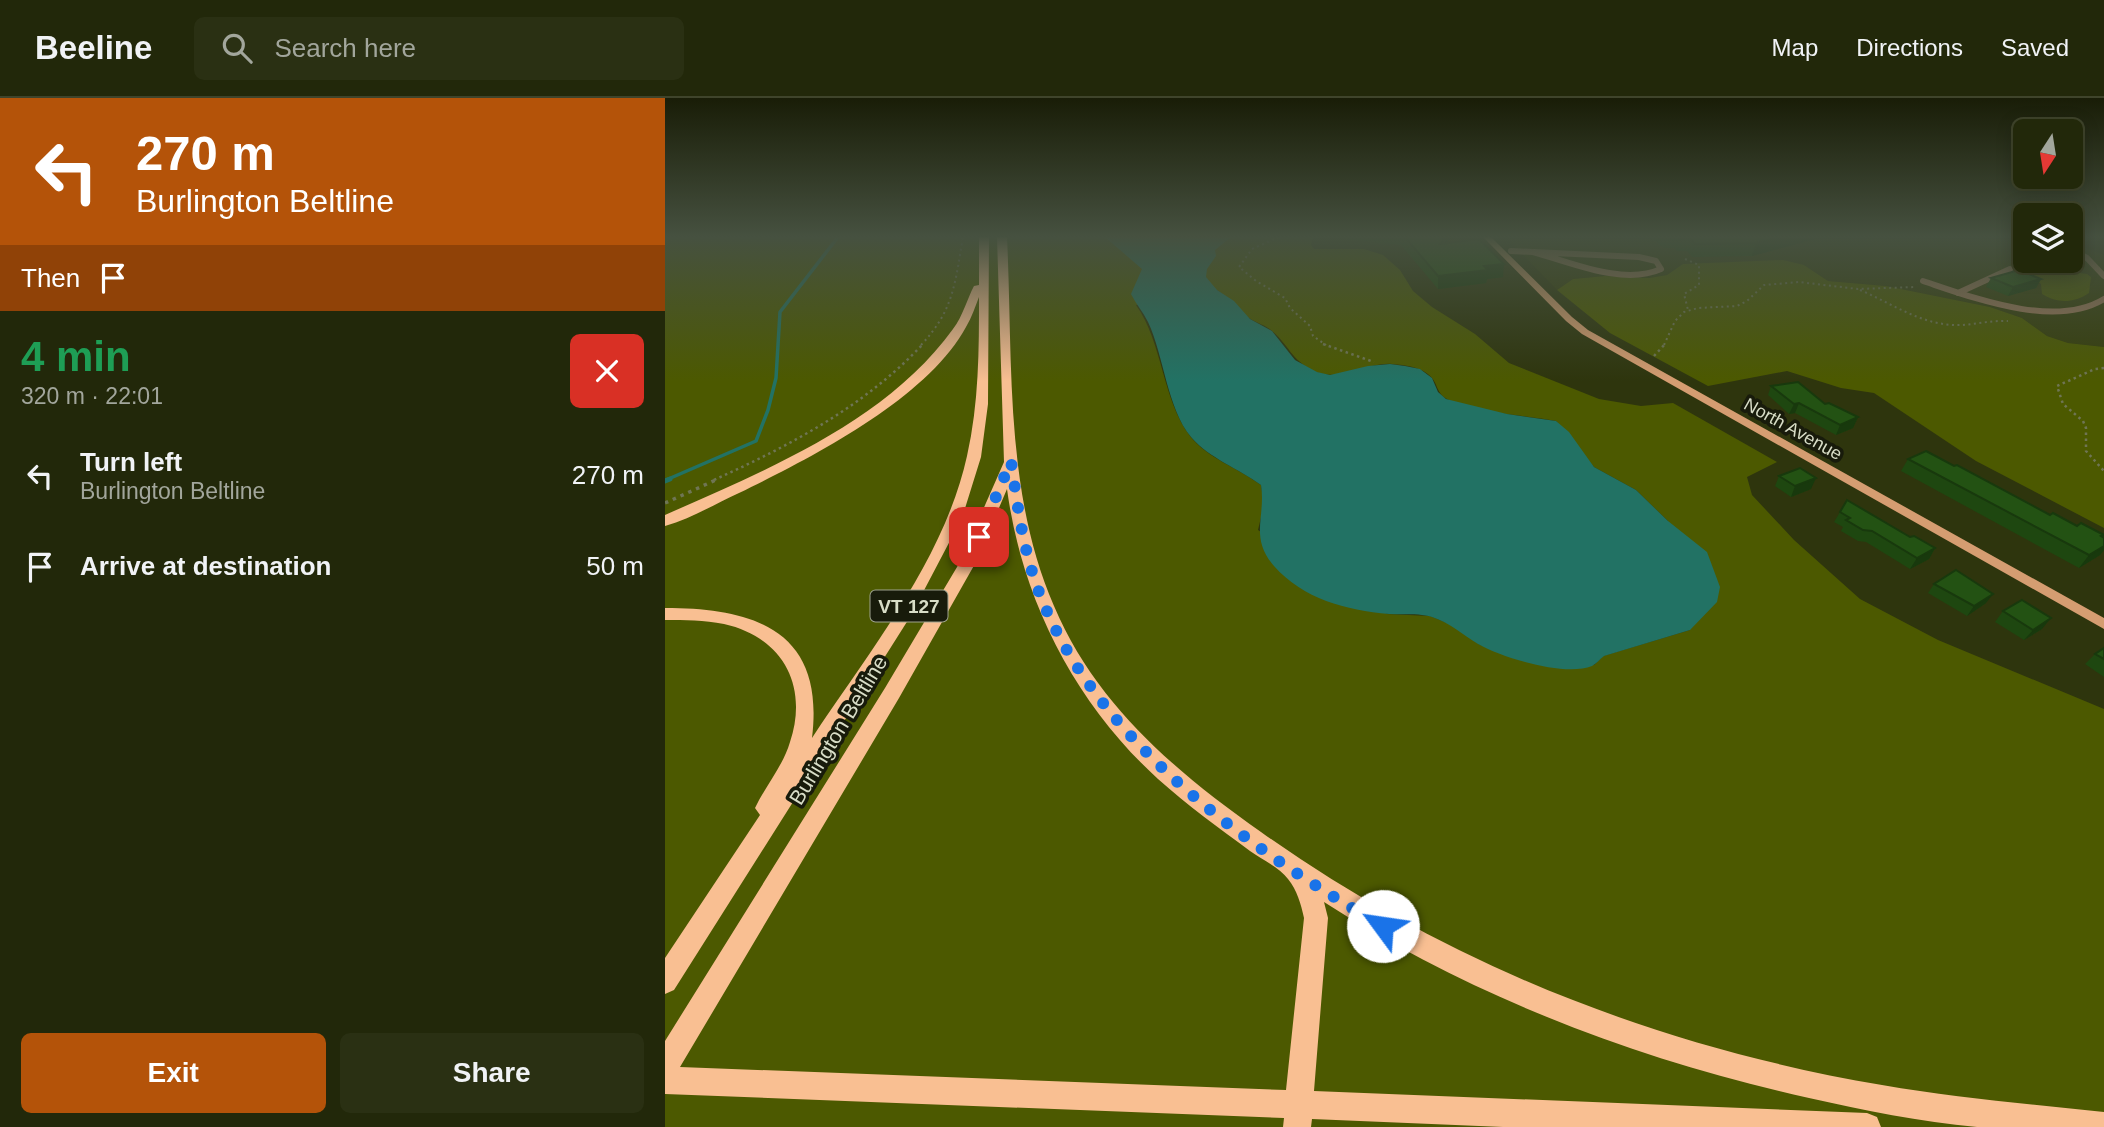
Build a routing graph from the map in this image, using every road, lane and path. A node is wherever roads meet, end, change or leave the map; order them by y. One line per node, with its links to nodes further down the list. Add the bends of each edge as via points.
1 (954, 285): 22 (path, via 938,328 894,376 782,449)
2 (978, 285): 23 (main road, via 952,337 893,396 801,456)
3 (983, 285): 27 (main road, Burlington Beltline / VT 127, via 980,417 957,510 904,613)
4 (1004, 285): 20 (main road, Burlington Beltline / VT 127)
5 (1264, 285): 17 (path, via 1285,298 1316,338)
6 (1535, 285): 18 (main road, North Avenue, via 1569,319)
7 (1699, 285): 15 (path, via 1684,294)
8 (1764, 285): 15 (path, via 1740,305)
9 (1832, 285): 12 (path)
10 (1935, 285): 12 (path); 13 (lane)
11 (1975, 285): 13 (lane)
12 (1858, 289): 16 (path, via 1909,315 1938,323)
13 (1958, 293): 14 (lane, via 2053,310 2088,310)
14 (2104, 299)
15 (1688, 310): 18 (path, via 1678,316 1663,350)
16 (2017, 321)
17 (1374, 362)
18 (1642, 366): 25 (main road, North Avenue)
19 (2104, 368): 21 (path, via 2057,386 2063,404 2083,421 2086,451)
20 (1011, 461): 26 (main road, via 1035,581 1085,679 1148,757); 29 (main road, Burlington Beltline / VT 127, via 968,562)
21 (2104, 471)
22 (665, 503)
23 (665, 521)
24 (665, 614): 27 (main road, via 710,615 751,624 791,653 803,676 807,704 802,740)
25 (2104, 624)
26 (1283, 862): 31 (main road, via 1310,894 1316,919); 32 (main road, via 1367,916 1476,974 1640,1039 1750,1072 1851,1094)
27 (715, 905): 28 (main road, Burlington Beltline / VT 127)
28 (665, 981)
29 (665, 1066)
30 (665, 1080): 31 (main road)
31 (1298, 1116): 33 (main road)
32 (2104, 1125)
33 (1867, 1127)

